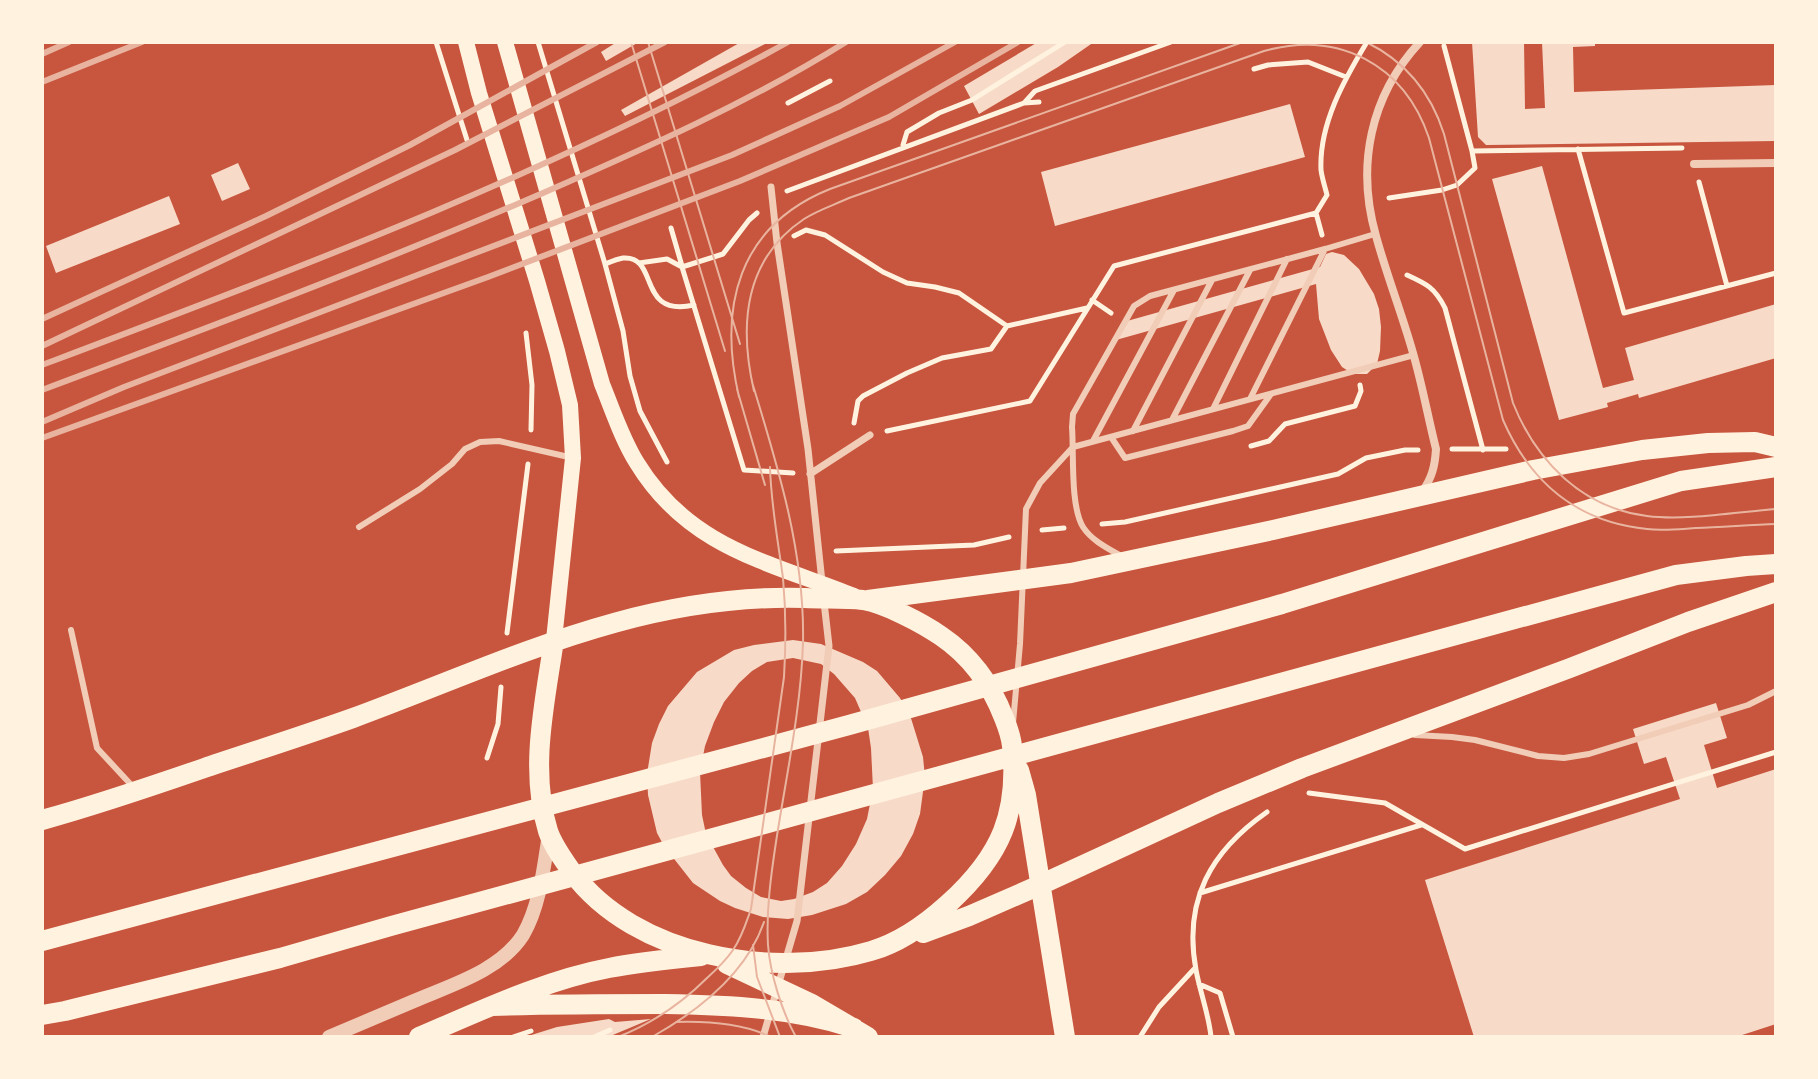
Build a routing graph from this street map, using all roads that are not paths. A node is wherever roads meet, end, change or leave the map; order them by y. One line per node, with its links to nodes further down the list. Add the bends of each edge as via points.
1 (466, 42): 24 (main road, via 557,351)
2 (505, 42): 33 (main road, via 602,384 638,465 691,524 719,543)
3 (1420, 42): 7 (street, via 1400,65 1378,106 1367,164)
4 (1776, 163): 5 (street)
5 (1694, 164)
6 (771, 187): 26 (street)
7 (1375, 234): 8 (lane); 13 (street)
8 (1325, 249): 9 (lane); 15 (lane)
9 (1287, 259): 10 (lane); 16 (lane)
10 (1250, 269): 11 (lane); 17 (lane)
11 (1212, 280): 12 (lane); 18 (lane)
12 (1174, 290): 21 (lane); 22 (lane, via 1134,306 1073,414)
13 (1414, 355): 14 (lane); 27 (street, via 1436,449 1430,481)
14 (1272, 393): 15 (lane); 20 (lane, via 1248,426 1233,431 1125,458)
15 (1250, 399): 16 (lane)
16 (1213, 409): 17 (lane)
17 (1172, 420): 18 (lane)
18 (1133, 431): 20 (lane)
19 (870, 435): 26 (street)
20 (1111, 437): 21 (lane)
21 (1093, 441): 22 (lane)
22 (1073, 447): 29 (lane, via 1075,507 1083,526); 31 (lane, via 1040,483 1026,509)
23 (1776, 447): 27 (main road, via 1708,443 1642,450)
24 (573, 458): 28 (lane, via 499,441 480,442); 35 (main road)
25 (1776, 467): 43 (main road, via 1681,481 1282,604)
26 (810, 474): 52 (street, via 829,646 797,921)
27 (1419, 496): 29 (main road)
28 (359, 527)
29 (1130, 561): 31 (main road)
30 (1776, 564): 48 (main road, via 1676,575 280,958)
31 (1022, 580): 33 (main road); 38 (lane)
32 (1776, 592): 37 (main road)
33 (855, 598): 35 (main road, via 712,602); 38 (main road, via 902,614 958,648 991,688)
34 (71, 630): 39 (lane, via 97,748)
35 (554, 640): 39 (main road, via 352,718); 41 (main road, via 540,739)
36 (1776, 691): 37 (lane, via 1748,705 1564,758 1452,737)
37 (1395, 734): 42 (main road, via 1218,803)
38 (1012, 739): 42 (main road); 44 (main road, via 1012,796 989,858 949,903)
39 (137, 791): 40 (main road)
40 (42, 820)
41 (549, 834): 45 (main road, via 598,902 653,936); 50 (street, via 530,917 523,934 499,961)
42 (1040, 885): 44 (main road); 53 (main road)
43 (42, 941)
44 (897, 942): 45 (main road, via 844,958 805,962)
45 (714, 957): 46 (main road, via 609,968); 47 (main road)
46 (492, 1006): 47 (main road, via 656,1004); 51 (main road)
47 (815, 1011): 49 (main road)
48 (42, 1015)
49 (861, 1033)
50 (329, 1037)
51 (419, 1037)
52 (763, 1037)
53 (1065, 1037)

